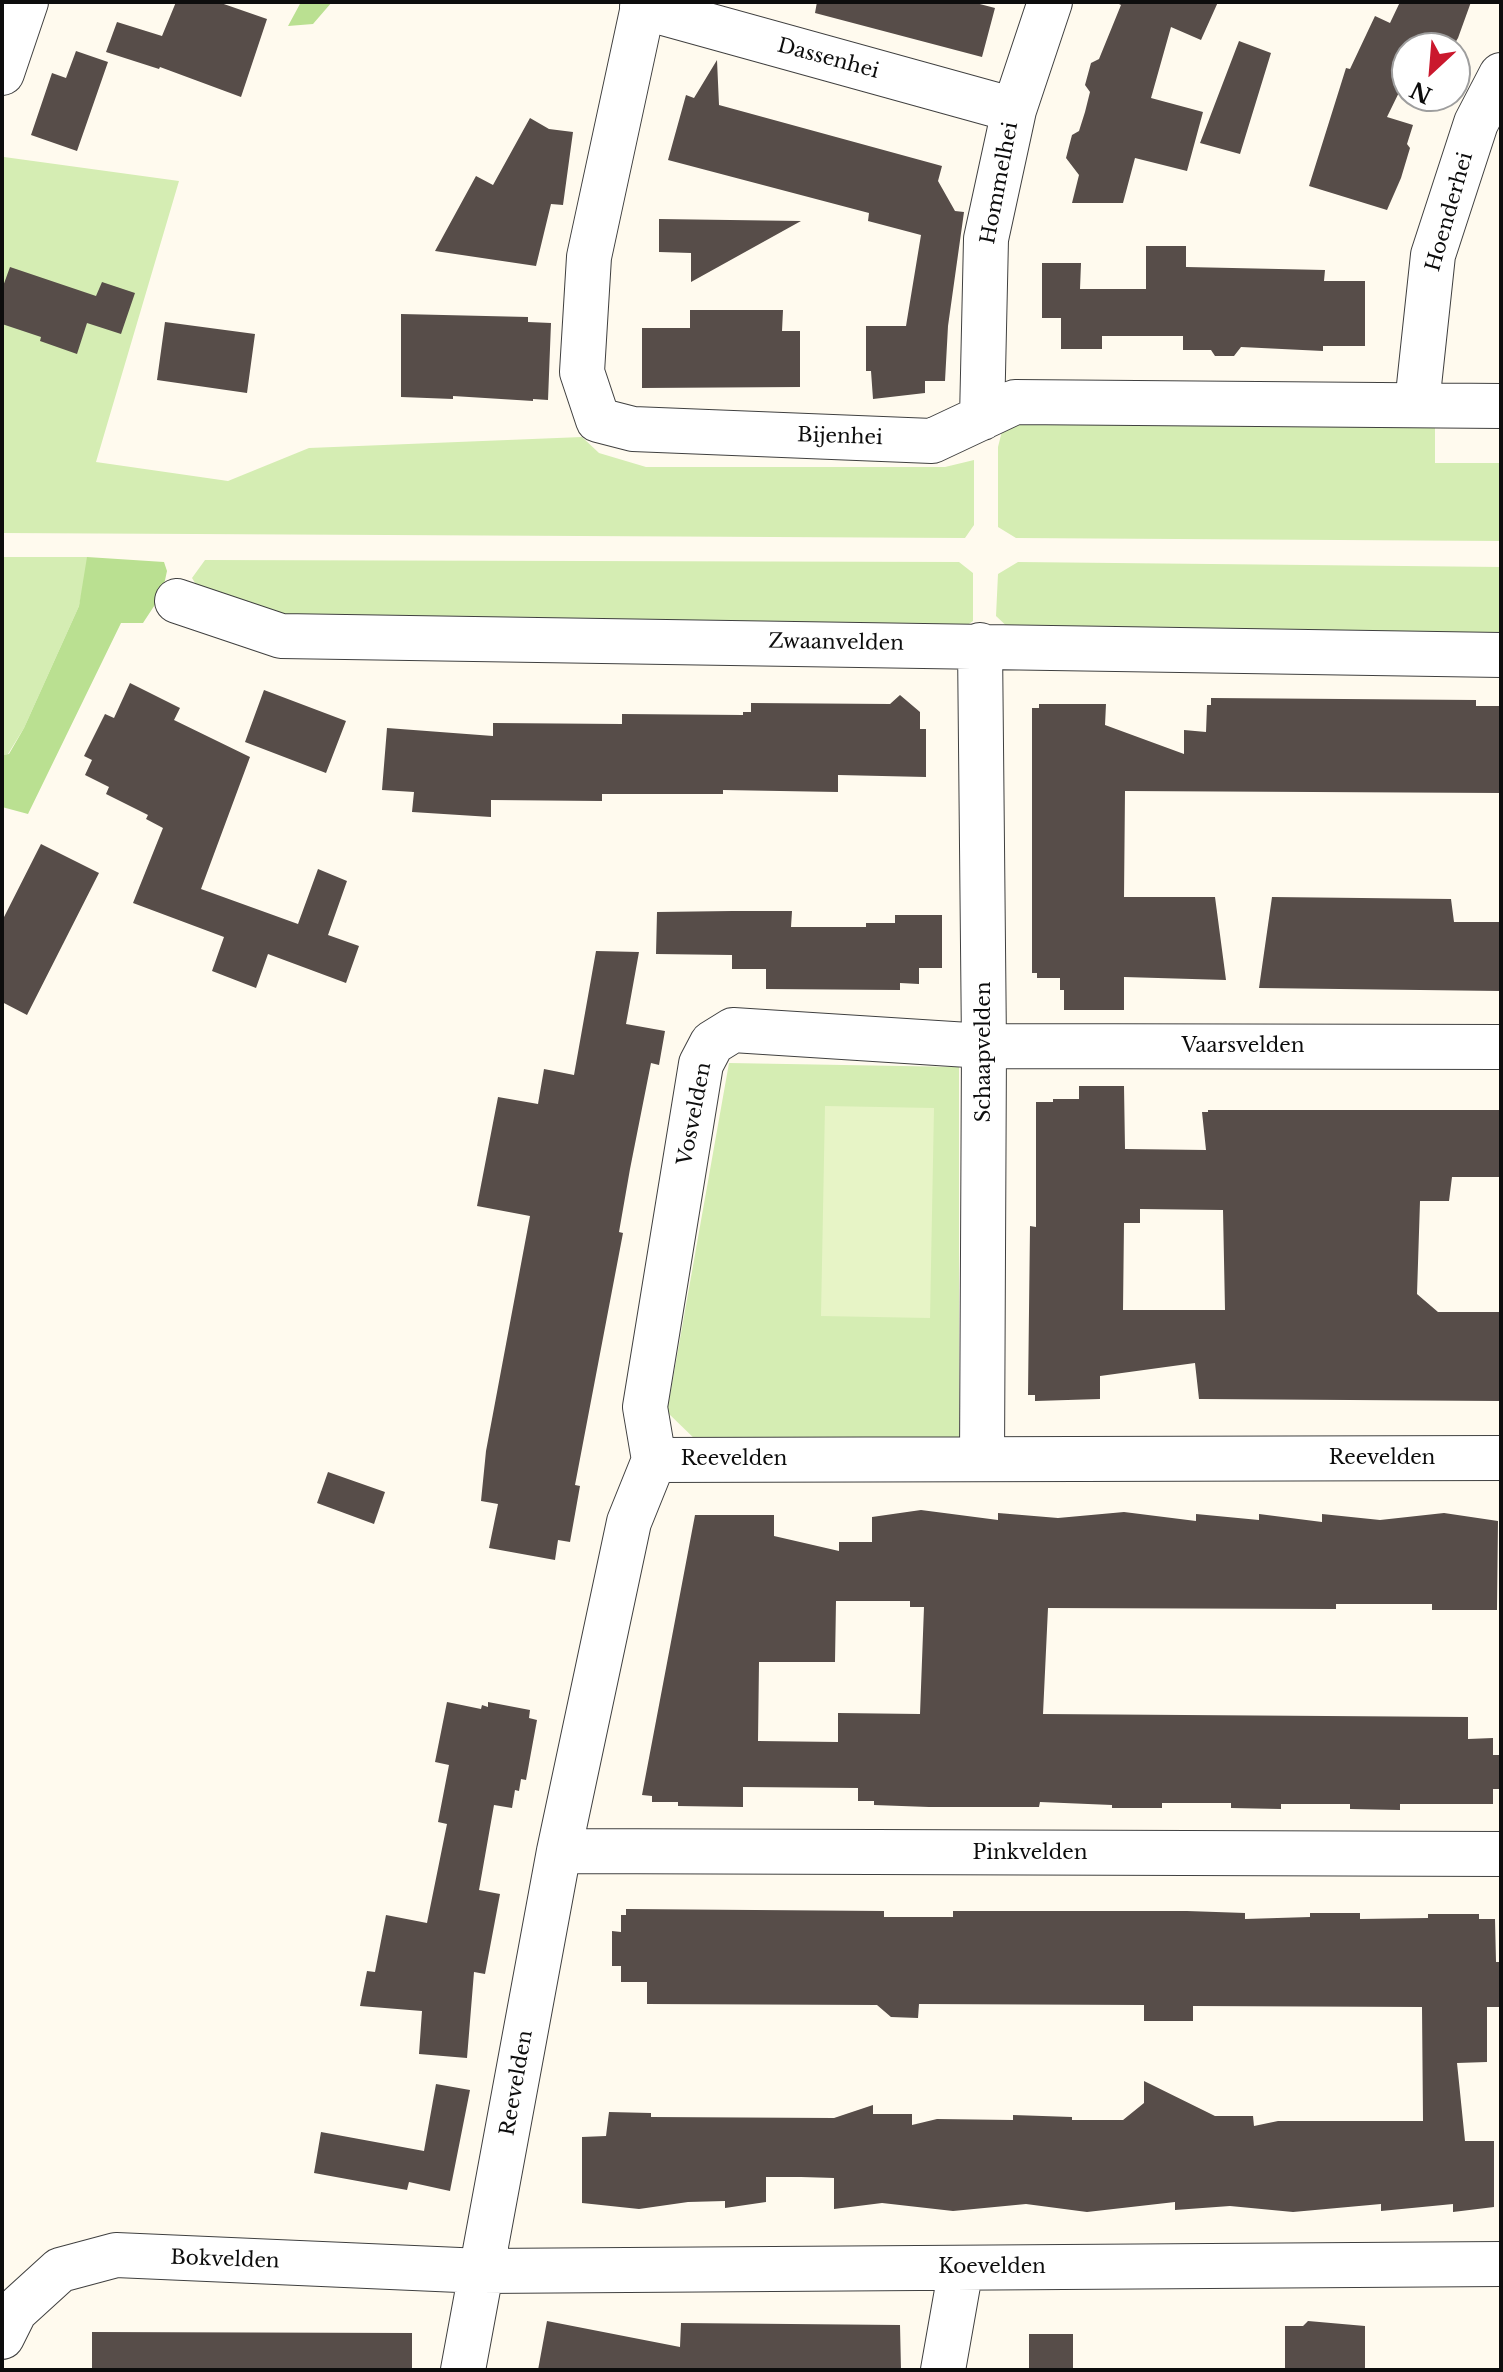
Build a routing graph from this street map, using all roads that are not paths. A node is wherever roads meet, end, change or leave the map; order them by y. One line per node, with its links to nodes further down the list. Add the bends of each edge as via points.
1 (26, 2): 4 (street)
2 (1050, 2): 6 (street, Hommelhei)
3 (643, 5): 6 (street, Dassenhei); 9 (street, Bijenhei, via 589,257 582,372 598,420 633,429 932,441)
4 (2, 73)
5 (1501, 75): 7 (street, Hoenderhei, via 1476,123 1433,255)
6 (1014, 110): 9 (street, Hommelhei, via 986,239)
7 (1417, 404): 8 (street, Bijenhei); 9 (street, Bijenhei, via 1015,402)
8 (1501, 406)
9 (982, 418)
10 (177, 601): 11 (street, Zwaanvelden, via 281,636)
11 (980, 645): 12 (street, Zwaanvelden); 13 (street, Schaapvelden)
12 (1501, 655)
13 (984, 1046): 14 (street, Vaarsvelden); 15 (street, Schaapvelden); 17 (street, Vosvelden, via 733,1030 712,1043 701,1064 645,1407)
14 (1501, 1047)
15 (982, 1458): 16 (street, Reevelden); 17 (street, Reevelden)
16 (1501, 1458)
17 (654, 1460): 18 (street, Reevelden, via 629,1522)
18 (559, 1851): 19 (street, Pinkvelden); 22 (street, Reevelden)
19 (1501, 1854)
20 (1501, 2264): 21 (street, Koevelden)
21 (961, 2268): 22 (street, Koevelden); 25 (street)
22 (482, 2271): 23 (street, Bokvelden, via 116,2255 60,2270 15,2311); 24 (street, Reevelden)
23 (2, 2337)
24 (463, 2370)
25 (943, 2370)

